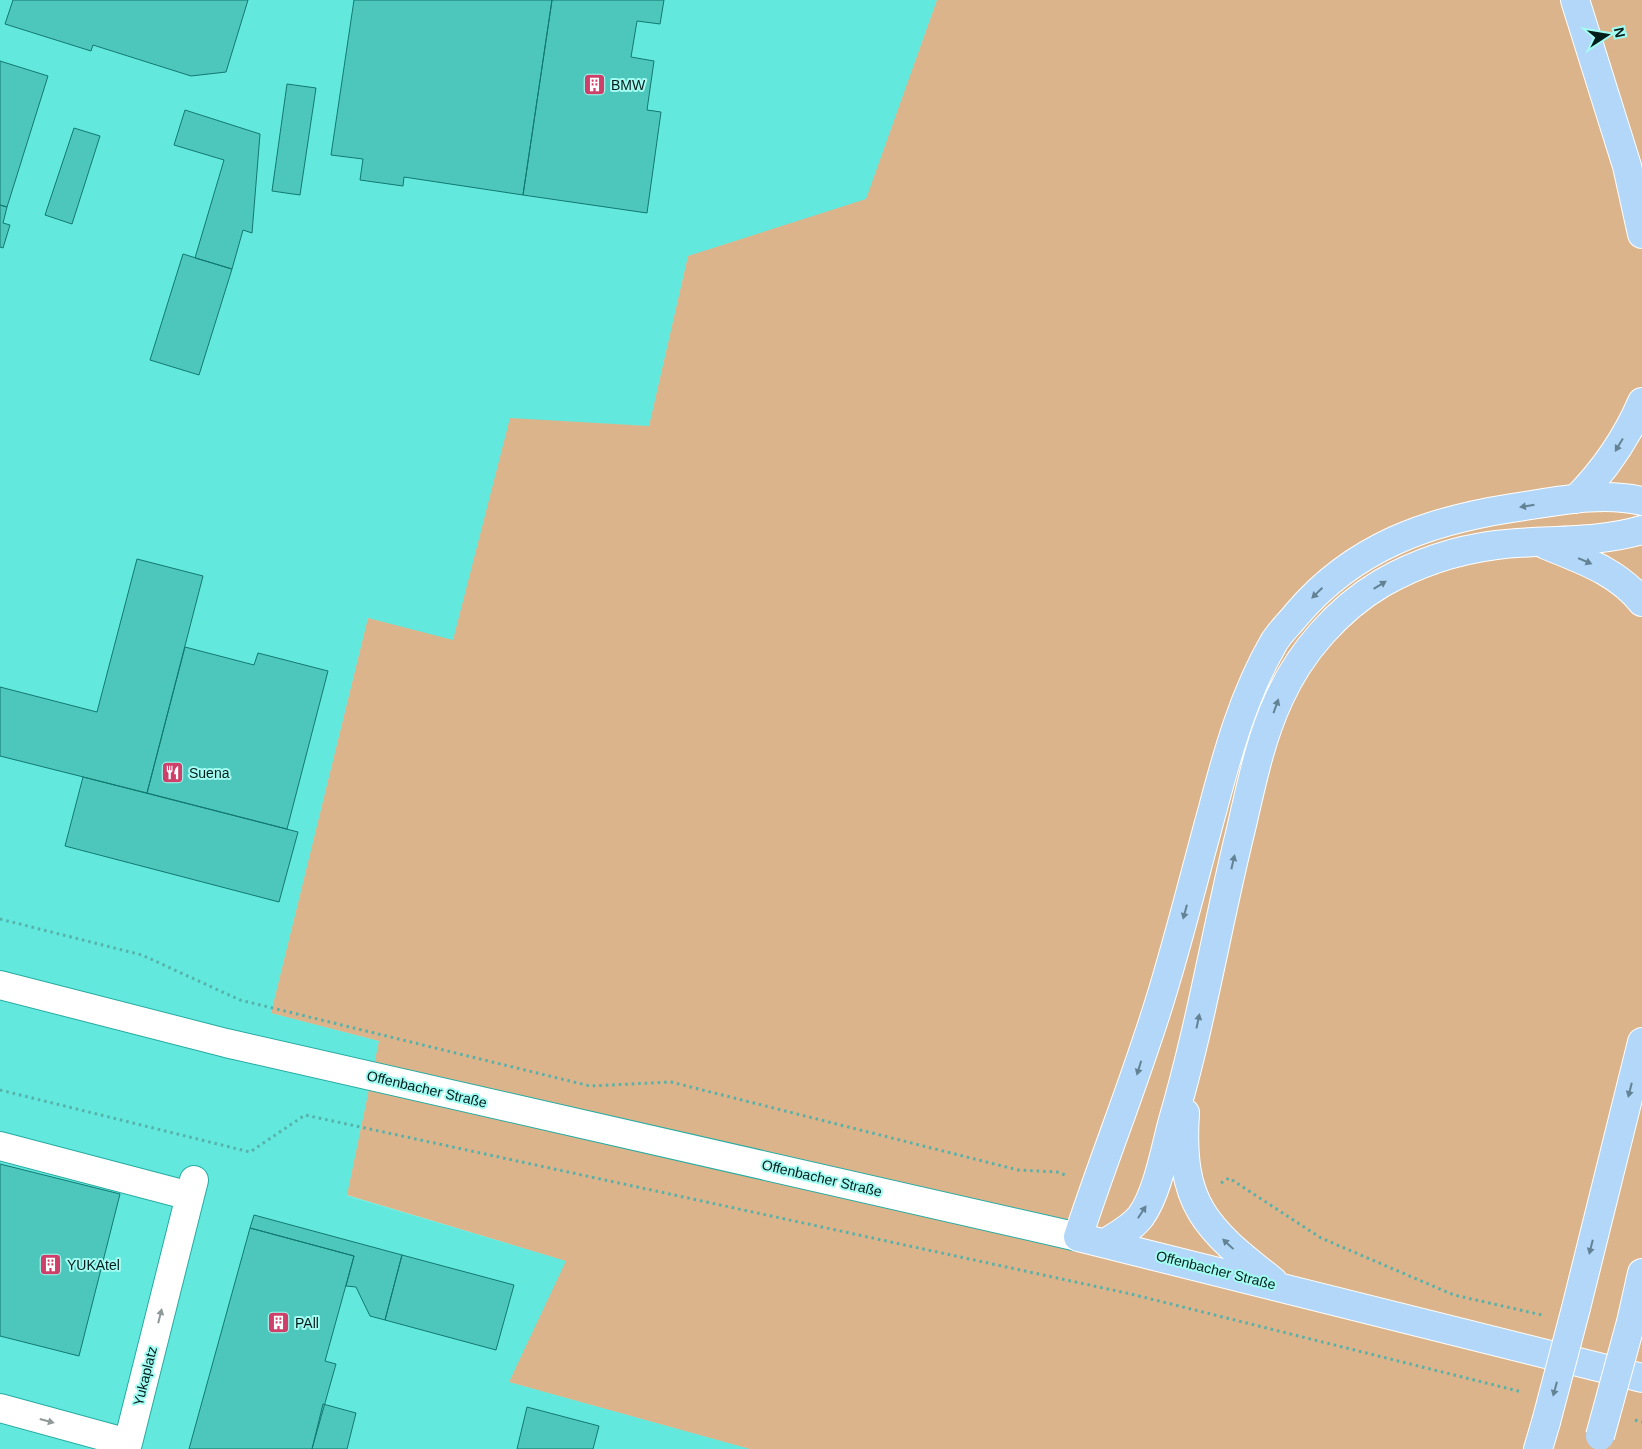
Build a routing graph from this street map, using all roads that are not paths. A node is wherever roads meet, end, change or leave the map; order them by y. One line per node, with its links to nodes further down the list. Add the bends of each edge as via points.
1 (1575, 0): 2 (main road, via 1621,148)
2 (1642, 234)
3 (1642, 402): 4 (main road, one-way to 4, via 1614,455)
4 (1576, 499): 5 (main road); 13 (main road, one-way to 13, via 1451,520 1378,548 1339,572 1307,602 1276,640 1248,693 1136,1076 1095,1185)
5 (1642, 501)
6 (1642, 530): 7 (main road, via 1607,537)
7 (1540, 543): 8 (main road, one-way to 8, via 1615,575); 11 (main road, one-way to 7, via 1256,764 1279,699 1296,668 1346,608 1383,583 1433,560 1466,550)
8 (1642, 602)
9 (0, 985): 13 (street, Offenbacher Straße, via 226,1043)
10 (1642, 1042): 20 (main road, one-way to 20, bridge)
11 (1188, 1069): 14 (main road, one-way to 11, via 1130,1228 1148,1204); 16 (main road, one-way to 11, via 1228,1245 1204,1218 1195,1200 1186,1165 1184,1136)
12 (0, 1146): 18 (street, Yukaplatz, one-way to 12, via 128,1443 192,1188)
13 (1069, 1235): 14 (main road, Offenbacher Straße)
14 (1105, 1243): 16 (main road, Offenbacher Straße)
15 (1642, 1273): 19 (main road, bridge)
16 (1280, 1286): 17 (main road, Offenbacher Straße)
17 (1642, 1378)
18 (0, 1408)
19 (1598, 1442)
20 (1538, 1449)

